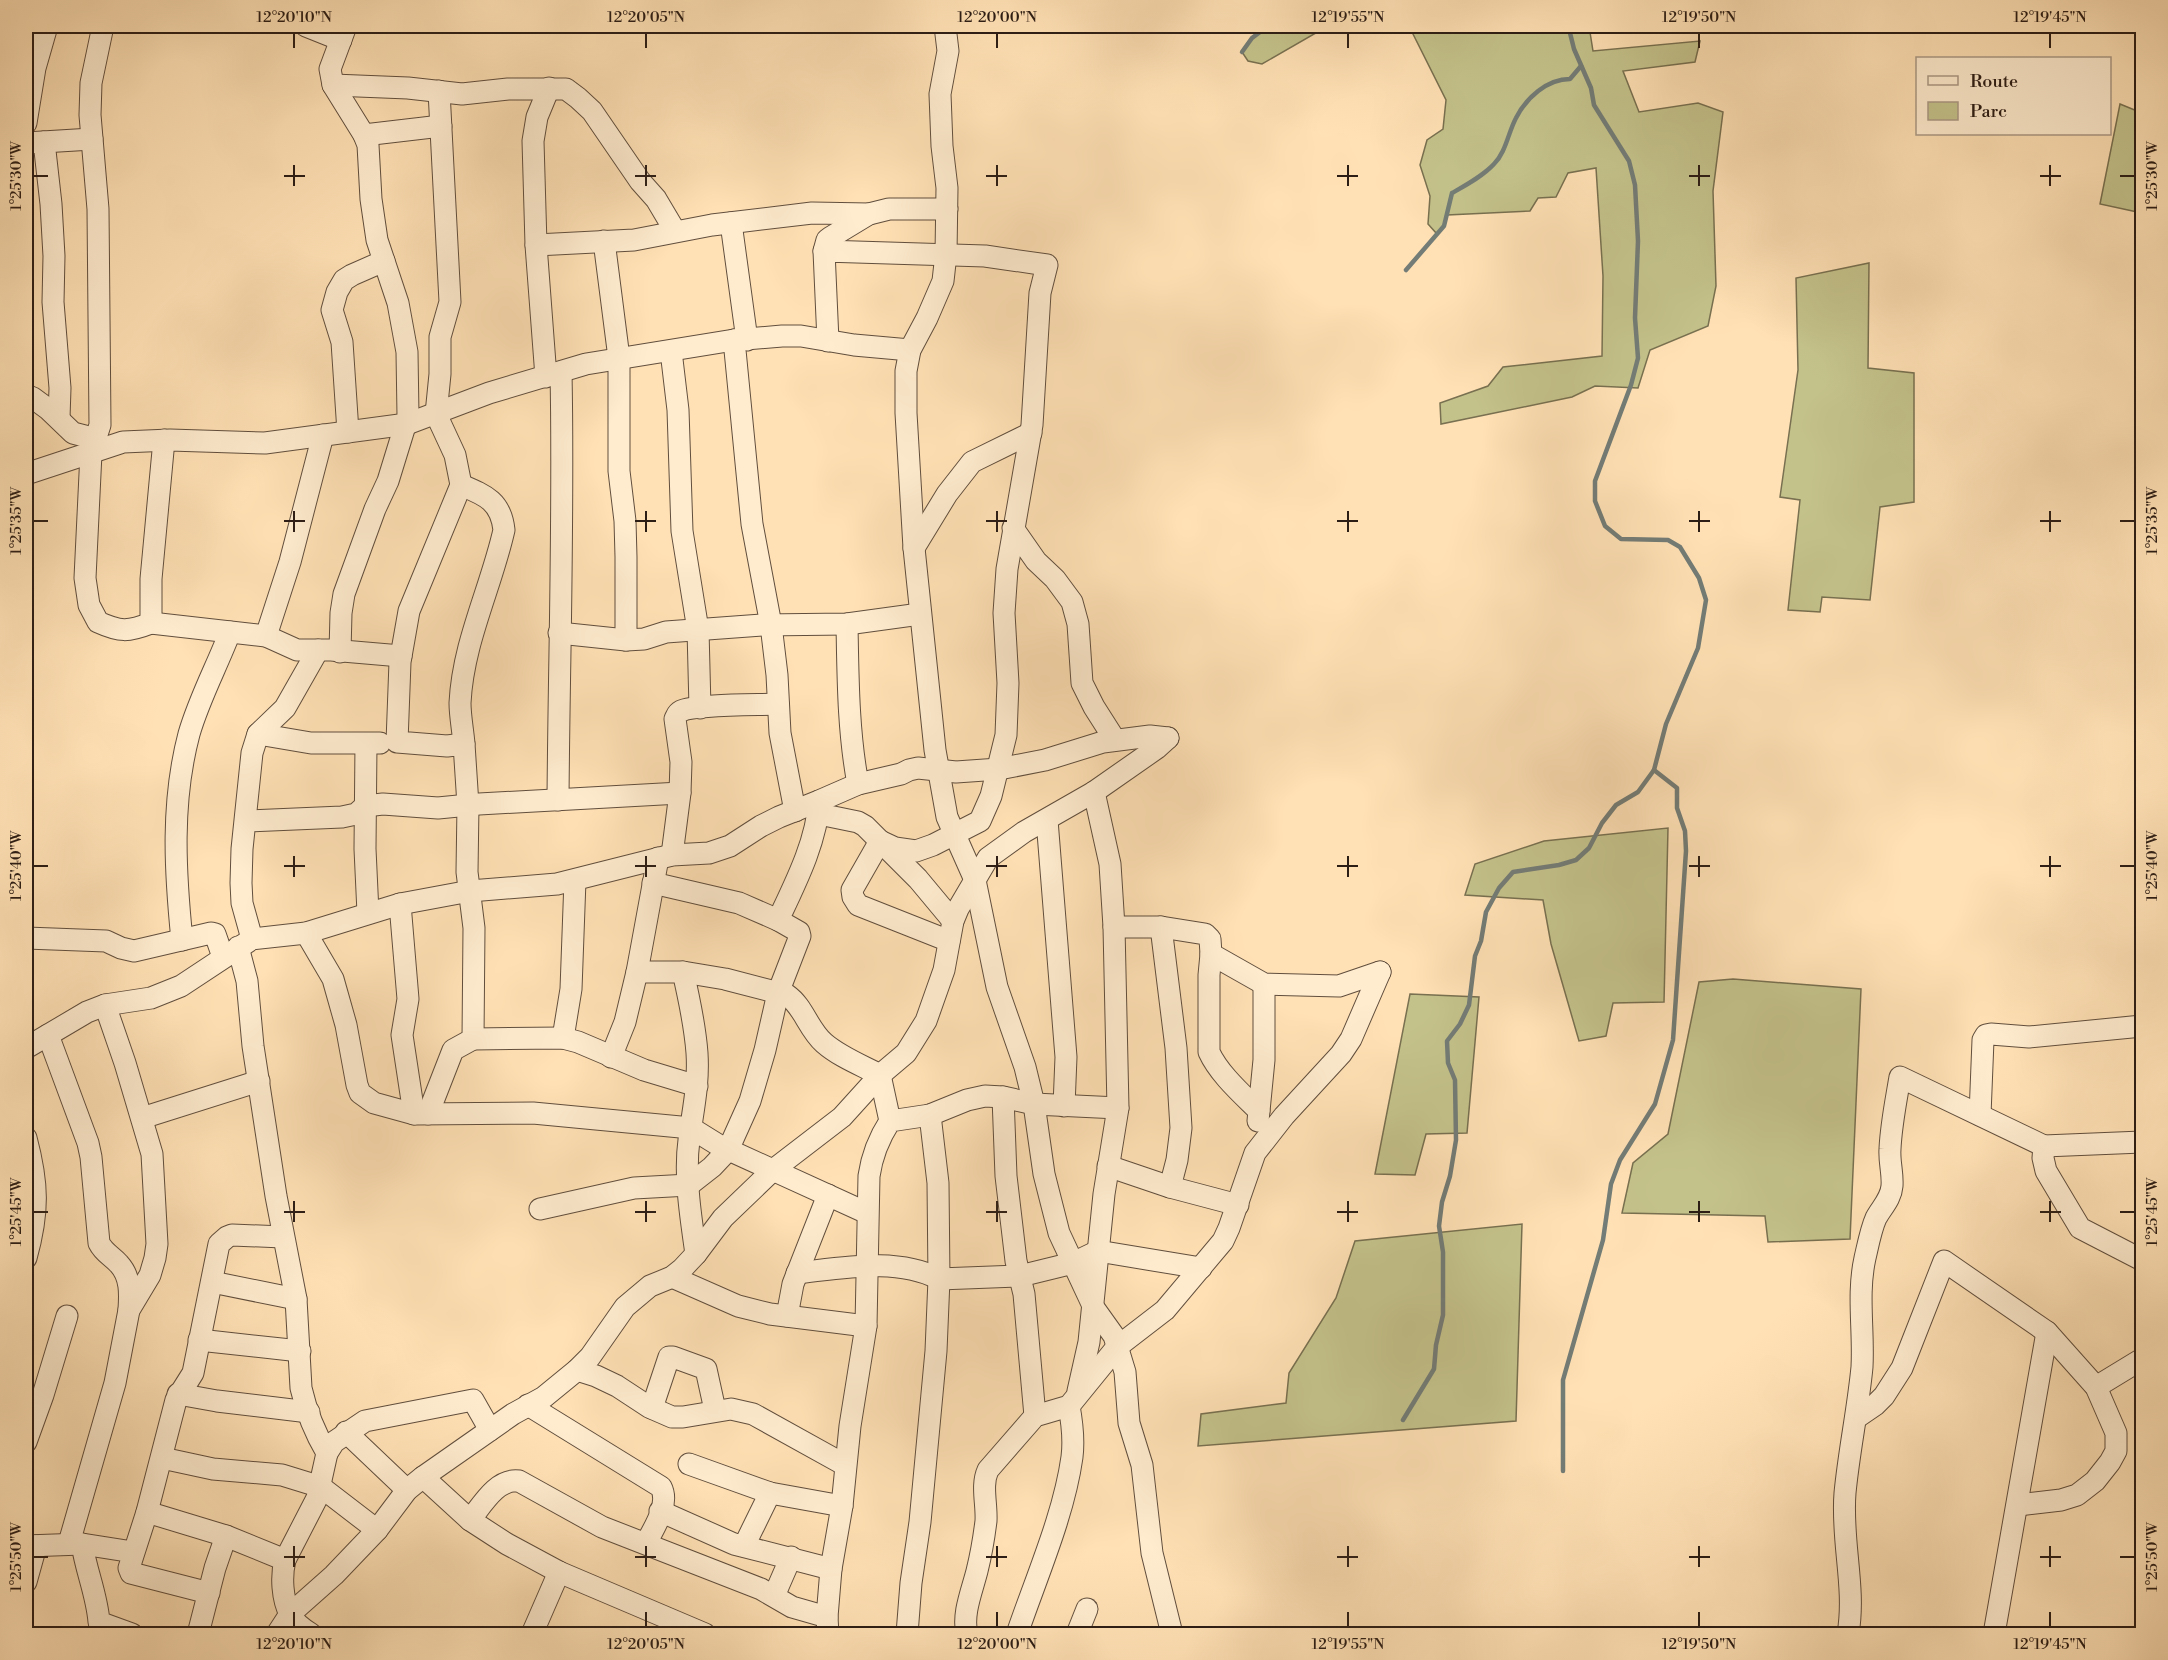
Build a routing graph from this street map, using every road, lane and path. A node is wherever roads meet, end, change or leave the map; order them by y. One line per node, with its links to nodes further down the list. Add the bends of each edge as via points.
1 (47, 26): 9 (street)
2 (103, 26): 12 (street, via 91,83)
3 (306, 26): 5 (street)
4 (945, 26): 14 (street, via 948,51 940,94)
5 (344, 33): 6 (street, via 330,69)
6 (333, 85): 8 (street); 11 (street)
7 (549, 88): 8 (street, via 462,94); 17 (street, via 566,89 592,111); 19 (street, via 537,117 533,141)
8 (439, 91): 10 (street)
9 (26, 123)
10 (441, 126): 11 (street); 30 (street, via 450,302 440,337)
11 (364, 135): 22 (street, via 374,222)
12 (92, 139): 13 (street); 37 (street, via 98,209 100,425)
13 (35, 143): 31 (street, via 53,225 52,302)
14 (947, 209): 15 (street, via 889,209); 21 (street)
15 (869, 214): 16 (street, via 812,213); 20 (street, via 827,240)
16 (731, 223): 17 (street); 23 (street)
17 (675, 231): 18 (street, via 633,240)
18 (604, 241): 19 (street); 27 (street)
19 (536, 245): 28 (street)
20 (824, 251): 21 (street); 24 (street)
21 (946, 254): 25 (street, via 943,281); 34 (street, via 1013,258 1047,265 1040,293)
22 (384, 261): 32 (street, via 408,352); 33 (street, via 344,280 332,310 342,342)
23 (740, 340): 24 (street, via 782,336); 26 (street); 45 (street, via 752,524)
24 (828, 341): 25 (street)
25 (910, 350): 41 (street, via 906,413)
26 (671, 351): 27 (street); 46 (street, via 678,410 682,531)
27 (619, 357): 28 (street); 50 (street, via 618,459 626,548)
28 (554, 375): 30 (street, via 489,393); 48 (street, via 562,547)
29 (26, 395): 31 (street)
30 (436, 414): 32 (street); 39 (street, via 455,455)
31 (59, 418): 37 (street)
32 (407, 424): 33 (street); 52 (street, via 344,594)
33 (348, 432): 35 (street)
34 (1031, 433): 40 (street); 41 (street, via 972,462)
35 (323, 435): 36 (street, via 265,442); 49 (street, via 310,492)
36 (164, 440): 37 (street); 43 (street, via 151,579)
37 (94, 446): 38 (street); 43 (street, via 85,555 89,605 98,622 117,630 134,630)
38 (26, 474)
39 (461, 484): 53 (street, via 409,611); 60 (street, via 488,496 502,515 504,530 463,674 460,706)
40 (1013, 528): 57 (street, via 1035,561 1072,602 1078,624 1082,683); 61 (street, via 1004,613 1006,735)
41 (914, 548): 42 (street)
42 (920, 614): 44 (street); 62 (street)
43 (151, 623): 47 (street)
44 (847, 624): 45 (street); 63 (street, via 852,754)
45 (771, 625): 46 (street); 54 (street)
46 (698, 630): 50 (street); 55 (street)
47 (230, 632): 49 (street); 88 (street, via 190,733 180,777 175,849)
48 (559, 633): 50 (street); 66 (street)
49 (266, 636): 51 (street, via 297,650)
50 (626, 640)
51 (318, 650): 52 (street); 56 (street, via 285,708)
52 (340, 652): 53 (street)
53 (401, 656): 58 (street)
54 (778, 704): 55 (street); 70 (street)
55 (699, 708): 65 (street, via 680,711 675,719 681,762)
56 (258, 734): 59 (street, via 311,743); 72 (street, via 249,772)
57 (1115, 740): 61 (street); 64 (street, via 1168,738)
58 (397, 742): 59 (street); 60 (street)
59 (366, 744): 68 (street)
60 (464, 744): 67 (street)
61 (999, 769): 62 (street); 73 (street, via 980,821)
62 (940, 772): 63 (street, via 918,768); 73 (street)
63 (858, 784): 69 (street)
64 (1094, 792): 71 (street); 83 (street, via 1110,864)
65 (680, 793): 66 (street); 75 (street)
66 (558, 800): 67 (street)
67 (468, 805): 68 (street); 79 (street)
68 (365, 806): 72 (street, via 356,814 342,817); 81 (street)
69 (819, 808): 70 (street); 74 (street, via 858,822); 82 (street, via 798,878)
70 (795, 812): 75 (street, via 717,851)
71 (1047, 820): 77 (street, via 999,848); 107 (street, via 1066,1057)
72 (246, 821): 89 (street, via 241,883 245,918)
73 (953, 834): 74 (street, via 916,851 895,849); 77 (street)
74 (880, 841): 85 (street, via 918,879); 85 (street, via 852,891 858,905)
75 (665, 857): 76 (street); 78 (street)
76 (575, 880): 79 (street); 98 (street, via 571,989)
77 (975, 880): 85 (street); 106 (street, via 997,987)
78 (654, 883): 82 (street, via 740,903); 91 (street)
79 (470, 891): 80 (street); 99 (street, via 474,928)
80 (400, 904): 81 (street); 110 (street, via 408,988 402,1035)
81 (368, 913): 86 (street)
82 (778, 920): 94 (street, via 800,935)
83 (1114, 927): 84 (street); 108 (street)
84 (1161, 927): 90 (street, via 1208,936); 124 (street, via 1181,1128)
85 (951, 931): 102 (street, via 944,970 926,1020 906,1053)
86 (306, 933): 89 (street); 110 (street, via 333,979 360,1093 374,1103)
87 (26, 938): 88 (street, via 106,941 134,951)
88 (182, 940): 89 (street, via 211,933)
89 (238, 948): 95 (street, via 163,994); 103 (street, via 247,981)
90 (1211, 954): 93 (street); 109 (street, via 1209,1052)
91 (637, 972): 92 (street); 101 (street, via 626,1022)
92 (683, 972): 94 (street); 104 (street, via 697,1053)
93 (1264, 984): 109 (street); 120 (street, via 1339,986 1380,972 1341,1054)
94 (778, 993): 102 (street, via 795,1001 823,1042); 119 (street, via 750,1101)
95 (105, 1005): 97 (street); 113 (street)
96 (2142, 1026): 112 (street, via 2029,1037 1986,1035)
97 (48, 1035): 100 (street); 144 (street, via 92,1157 99,1244 127,1275)
98 (563, 1038): 99 (street); 101 (street)
99 (473, 1039): 110 (street, via 451,1053)
100 (26, 1048)
101 (611, 1057): 104 (street)
102 (880, 1075): 114 (street); 122 (street, via 842,1117)
103 (259, 1081): 113 (street); 129 (street)
104 (697, 1086): 115 (street)
105 (1003, 1097): 106 (street); 111 (street, via 967,1100); 138 (street, via 1006,1176)
106 (1034, 1104): 107 (street); 134 (street, via 1044,1174 1059,1233)
107 (1064, 1106): 108 (street)
108 (1118, 1108): 121 (street)
109 (1259, 1111): 120 (street)
110 (421, 1114): 115 (street, via 544,1114)
111 (930, 1115): 114 (street); 140 (street, via 938,1183)
112 (1980, 1115): 118 (street); 162 (street, via 1900,1077 1889,1152 1892,1189 1876,1219 1861,1282 1862,1365)
113 (142, 1118): 144 (street, via 152,1154 157,1244 150,1275)
114 (890, 1121): 128 (street, via 871,1160)
115 (691, 1128): 119 (street); 123 (street)
116 (26, 1138): 132 (street, via 36,1200)
117 (2142, 1142): 118 (street)
118 (2044, 1146): 133 (street, via 2046,1171 2080,1228)
119 (728, 1150): 122 (street); 123 (street)
120 (1255, 1153): 126 (street)
121 (1108, 1166): 124 (street); 130 (street)
122 (773, 1170): 125 (street); 131 (street, via 723,1218)
123 (689, 1185): 127 (street, via 633,1188); 131 (street)
124 (1170, 1187): 126 (street)
125 (828, 1195): 128 (street); 137 (street)
126 (1238, 1205): 136 (street, via 1227,1234)
127 (540, 1209)
128 (867, 1213): 135 (street)
129 (283, 1237): 141 (street, via 227,1236 219,1244); 142 (street)
130 (1098, 1251): 134 (street); 136 (street); 143 (street)
131 (696, 1254): 139 (street)
132 (26, 1257)
133 (2142, 1260)
134 (1073, 1263): 138 (street); 143 (street)
135 (867, 1266): 137 (street); 140 (street, via 910,1268); 147 (street)
136 (1201, 1268): 150 (street, via 1166,1310)
137 (797, 1273): 146 (street)
138 (1020, 1276): 140 (street); 161 (street)
139 (672, 1277): 146 (street, via 738,1306); 153 (street, via 650,1286 625,1307)
140 (939, 1279): 202 (street, via 933,1391)
141 (212, 1282): 142 (street); 149 (street)
142 (296, 1299): 151 (street)
143 (1094, 1308): 150 (street, via 1114,1336); 156 (street)
144 (129, 1310): 181 (street)
145 (67, 1316): 165 (street)
146 (787, 1316): 147 (street)
147 (866, 1326): 169 (street)
148 (2047, 1332): 154 (street); 162 (street, via 1944,1261 1902,1368 1884,1396); 174 (street)
149 (199, 1340): 151 (street); 155 (street, via 193,1373)
150 (1117, 1347): 156 (street); 206 (street, via 1125,1371 1129,1423 1142,1465 1152,1553)
151 (300, 1351): 160 (street, via 301,1388)
152 (2142, 1359): 154 (street)
153 (577, 1370): 157 (street); 158 (street, via 617,1386)
154 (2096, 1387): 174 (street, via 2116,1433 2116,1451 2110,1462 2077,1495)
155 (178, 1394): 160 (street); 167 (street)
156 (1073, 1402): 161 (street); 204 (street, via 1069,1471)
157 (528, 1405): 163 (street); 175 (street, via 657,1484 664,1497)
158 (652, 1408): 159 (street, via 672,1417); 159 (street, via 669,1357 673,1357 706,1368)
159 (715, 1410): 169 (street, via 731,1408 753,1414)
160 (309, 1412): 166 (street)
161 (1035, 1416): 203 (street, via 985,1476 986,1519 965,1619)
162 (1856, 1418): 207 (street, via 1845,1497 1851,1586)
163 (490, 1430): 164 (street, via 473,1400 375,1417); 170 (street)
164 (346, 1432): 166 (street); 170 (street)
165 (26, 1442)
166 (327, 1453): 171 (street)
167 (162, 1458): 171 (street, via 213,1469 282,1475); 176 (street)
168 (689, 1464): 172 (street)
169 (845, 1465): 173 (street)
170 (415, 1483): 177 (street); 178 (street)
171 (321, 1487): 178 (street); 186 (street)
172 (770, 1492): 173 (street); 183 (street)
173 (842, 1506): 187 (street)
174 (2018, 1506): 208 (street)
175 (660, 1511): 180 (street); 183 (street)
176 (147, 1512): 179 (street); 184 (street)
177 (470, 1520): 180 (street, via 504,1483 515,1481 602,1527); 188 (street)
178 (377, 1530): 193 (street)
179 (226, 1536): 186 (street); 190 (street)
180 (646, 1543): 191 (street)
181 (76, 1544): 182 (street); 184 (street); 195 (street, via 97,1603)
182 (31, 1546): 189 (street)
183 (744, 1546): 185 (street)
184 (133, 1552): 190 (street, via 131,1573)
185 (791, 1557): 187 (street); 191 (street)
186 (285, 1560): 193 (street, via 283,1581)
187 (831, 1569): 194 (street)
188 (559, 1572): 200 (street); 201 (street)
189 (26, 1582)
190 (209, 1593): 197 (street)
191 (774, 1596): 194 (street)
192 (1087, 1609): 205 (street)
193 (290, 1614): 198 (street); 199 (street)
194 (827, 1626)
195 (96, 1628): 196 (street)
196 (132, 1635)
197 (198, 1635)
198 (277, 1635)
199 (311, 1635)
200 (532, 1635)
201 (705, 1635)
202 (907, 1635)
203 (967, 1635)
204 (1017, 1635)
205 (1077, 1635)
206 (1172, 1635)
207 (1848, 1635)
208 (1994, 1635)

